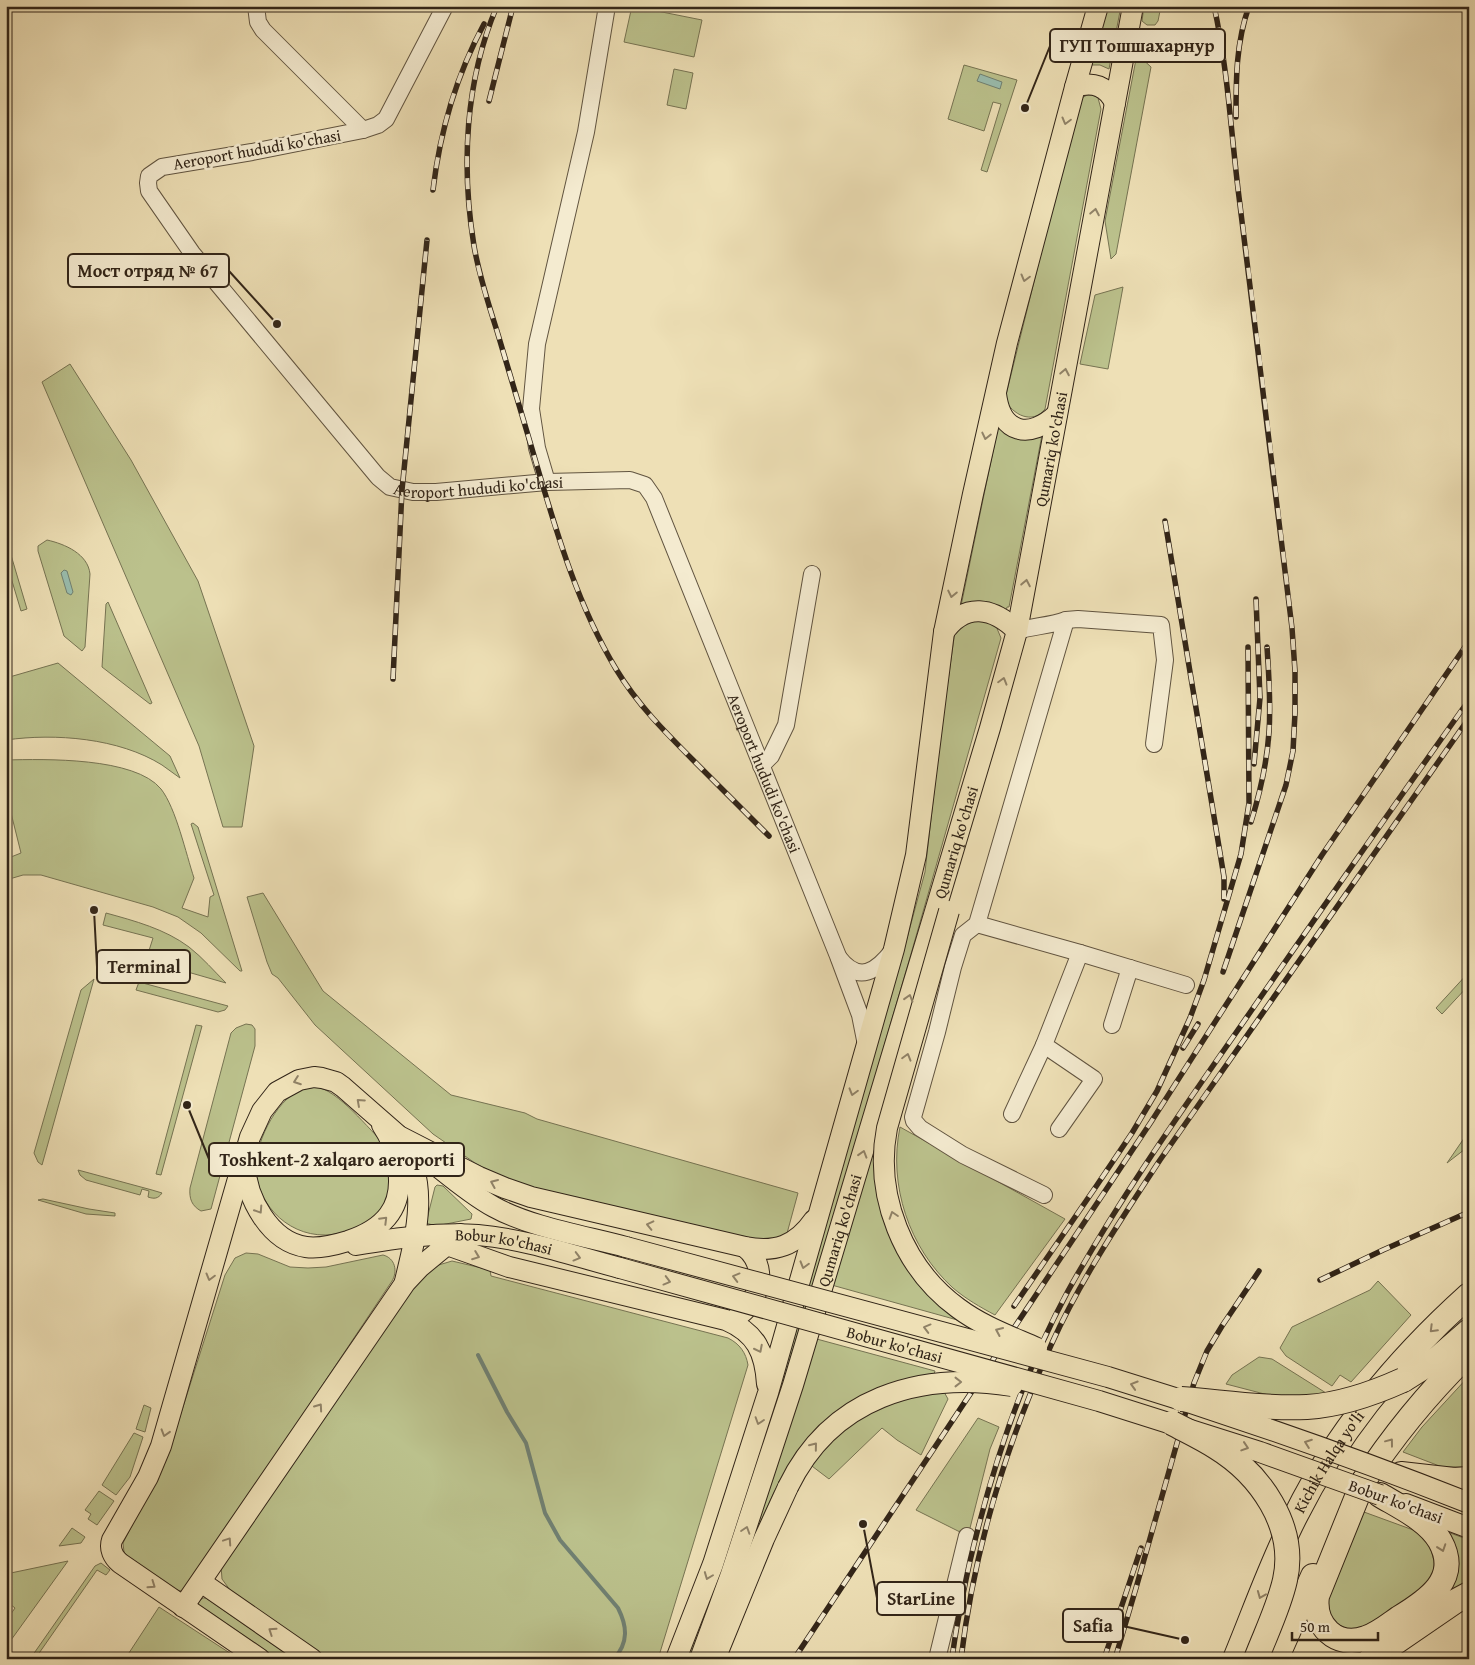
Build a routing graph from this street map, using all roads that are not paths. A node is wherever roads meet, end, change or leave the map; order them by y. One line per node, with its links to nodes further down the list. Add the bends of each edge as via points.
1 (256, 6): 8 (street, Aeroport hududi ko'chasi, via 260,26)
2 (607, 6): 11 (street, via 586,132 537,344 531,409)
3 (1098, 6): 6 (main road, Qumariq ko'chasi)
4 (1133, 6): 7 (main road, Qumariq ko'chasi)
5 (439, 9): 8 (street, Aeroport hududi ko'chasi, via 386,119)
6 (1075, 87): 7 (main road, via 1084,84 1102,87); 9 (main road, Qumariq ko'chasi, one-way to 9)
7 (1116, 103): 10 (main road, Qumariq ko'chasi, one-way to 7)
8 (363, 130): 11 (street, Aeroport hududi ko'chasi, via 171,164 152,173 148,186 192,253 387,484 406,491 436,492)
9 (996, 392): 10 (main road, via 1002,416 1016,428 1035,430); 15 (main road, Qumariq ko'chasi, one-way to 15)
10 (1057, 414): 14 (main road, Qumariq ko'chasi, one-way to 10)
11 (547, 482): 18 (street, Aeroport hududi ko'chasi, via 630,480 643,484 650,491)
12 (812, 574): 18 (street, via 786,725 771,756)
13 (1059, 623): 14 (street); 17 (street, via 1078,619 1161,625 1165,660); 19 (street, via 1059,644)
14 (1017, 631): 15 (main road, via 992,614 974,611 957,618); 16 (main road, Qumariq ko'chasi, one-way to 14)
15 (944, 632): 20 (main road, Qumariq ko'chasi, via 916,855)
16 (990, 728): 44 (main road, one-way to 16, bridge, via 994,1330 957,1308 917,1266 903,1242 887,1193 885,1135 949,912); 62 (main road, Qumariq ko'chasi, one-way to 16, via 794,1385)
17 (1154, 744)
18 (760, 766): 22 (street, Aeroport hududi ko'chasi)
19 (977, 924): 21 (street); 33 (street, via 963,936 913,1117 924,1131 963,1155)
20 (894, 949): 22 (street, via 878,966 863,972 850,969); 26 (main road, Qumariq ko'chasi)
21 (1080, 953): 23 (street); 27 (street)
22 (838, 956): 26 (street, Aeroport hududi ko'chasi, via 860,1015)
23 (1130, 968): 24 (street); 25 (street)
24 (1186, 985)
25 (1112, 1026)
26 (866, 1045): 34 (main road, Qumariq ko'chasi, one-way to 34)
27 (1044, 1045): 28 (street); 30 (street, via 1094,1078)
28 (1012, 1114)
29 (377, 1117): 31 (main road); 32 (main road, one-way to 32, via 336,1082 306,1078 291,1083 272,1098); 37 (main road, one-way to 29, via 331,1245 365,1234 384,1221 395,1207 400,1185 396,1157 392,1141)
30 (1059, 1129)
31 (399, 1136): 35 (main road, via 412,1159); 36 (main road, one-way to 31, via 531,1197 480,1177); 44 (main road, Bobur ko'chasi, one-way to 31, bridge, via 538,1224 495,1208)
32 (248, 1142): 37 (main road, one-way to 37, via 245,1163 254,1203 275,1230); 58 (main road, one-way to 58, via 162,1446 111,1543 117,1561)
33 (1044, 1195)
34 (819, 1210): 36 (main road, via 807,1230 790,1243 761,1250); 46 (main road, Qumariq ko'chasi, one-way to 46)
35 (439, 1237): 37 (main road, Bobur ko'chasi, via 331,1249); 38 (main road); 38 (main road, via 420,1267); 40 (main road, one-way to 40, via 508,1267); 48 (main road, Bobur ko'chasi, one-way to 48, bridge, via 515,1241)
36 (745, 1247): 40 (main road, via 756,1259 760,1274 757,1290 746,1309)
37 (307, 1248)
38 (405, 1283): 56 (main road, one-way to 38)
39 (1469, 1295): 65 (highway, Kichik Halqa yo'li, one-way to 65, via 1395,1369 1334,1450 1286,1535)
40 (726, 1320): 46 (main road, one-way to 46, via 746,1332 760,1350)
41 (1469, 1331): 47 (highway, bridge, via 1415,1374 1349,1400 1299,1407)
42 (1469, 1353): 45 (highway)
43 (1469, 1360): 45 (highway)
44 (1108, 1377): 47 (main road, Bobur ko'chasi, one-way to 44, bridge)
45 (1440, 1383): 52 (highway, one-way to 45, via 1392,1440)
46 (768, 1393): 61 (main road, Qumariq ko'chasi, one-way to 61, via 713,1564)
47 (1181, 1399): 50 (main road, Bobur ko'chasi, one-way to 47, bridge)
48 (1099, 1401): 49 (main road, Bobur ko'chasi, bridge); 63 (main road, one-way to 48, bridge, via 792,1480 815,1444 845,1417 888,1394 945,1383 1003,1385)
49 (1172, 1423): 52 (main road, Bobur ko'chasi, one-way to 52, bridge); 66 (highway, bridge, via 1236,1462 1261,1487 1278,1518 1286,1548 1286,1573)
50 (1389, 1473): 51 (highway, bridge); 53 (main road, Bobur ko'chasi, bridge)
51 (1469, 1479)
52 (1371, 1488): 52 (highway, one-way to 52, via 1418,1518 1436,1535 1445,1554 1444,1576 1427,1600 1370,1636 1354,1640 1338,1638 1318,1617 1317,1596); 54 (main road, Bobur ko'chasi); 67 (highway, via 1329,1539)
53 (1469, 1503)
54 (1469, 1528)
55 (967, 1536): 64 (street)
56 (201, 1582): 58 (main road); 60 (main road, one-way to 56)
57 (1469, 1594): 68 (highway)
58 (183, 1607): 59 (main road)
59 (260, 1659)
60 (312, 1659)
61 (676, 1659)
62 (700, 1659)
63 (715, 1659)
64 (937, 1659)
65 (1235, 1659)
66 (1256, 1659)
67 (1276, 1659)
68 (1371, 1659)

